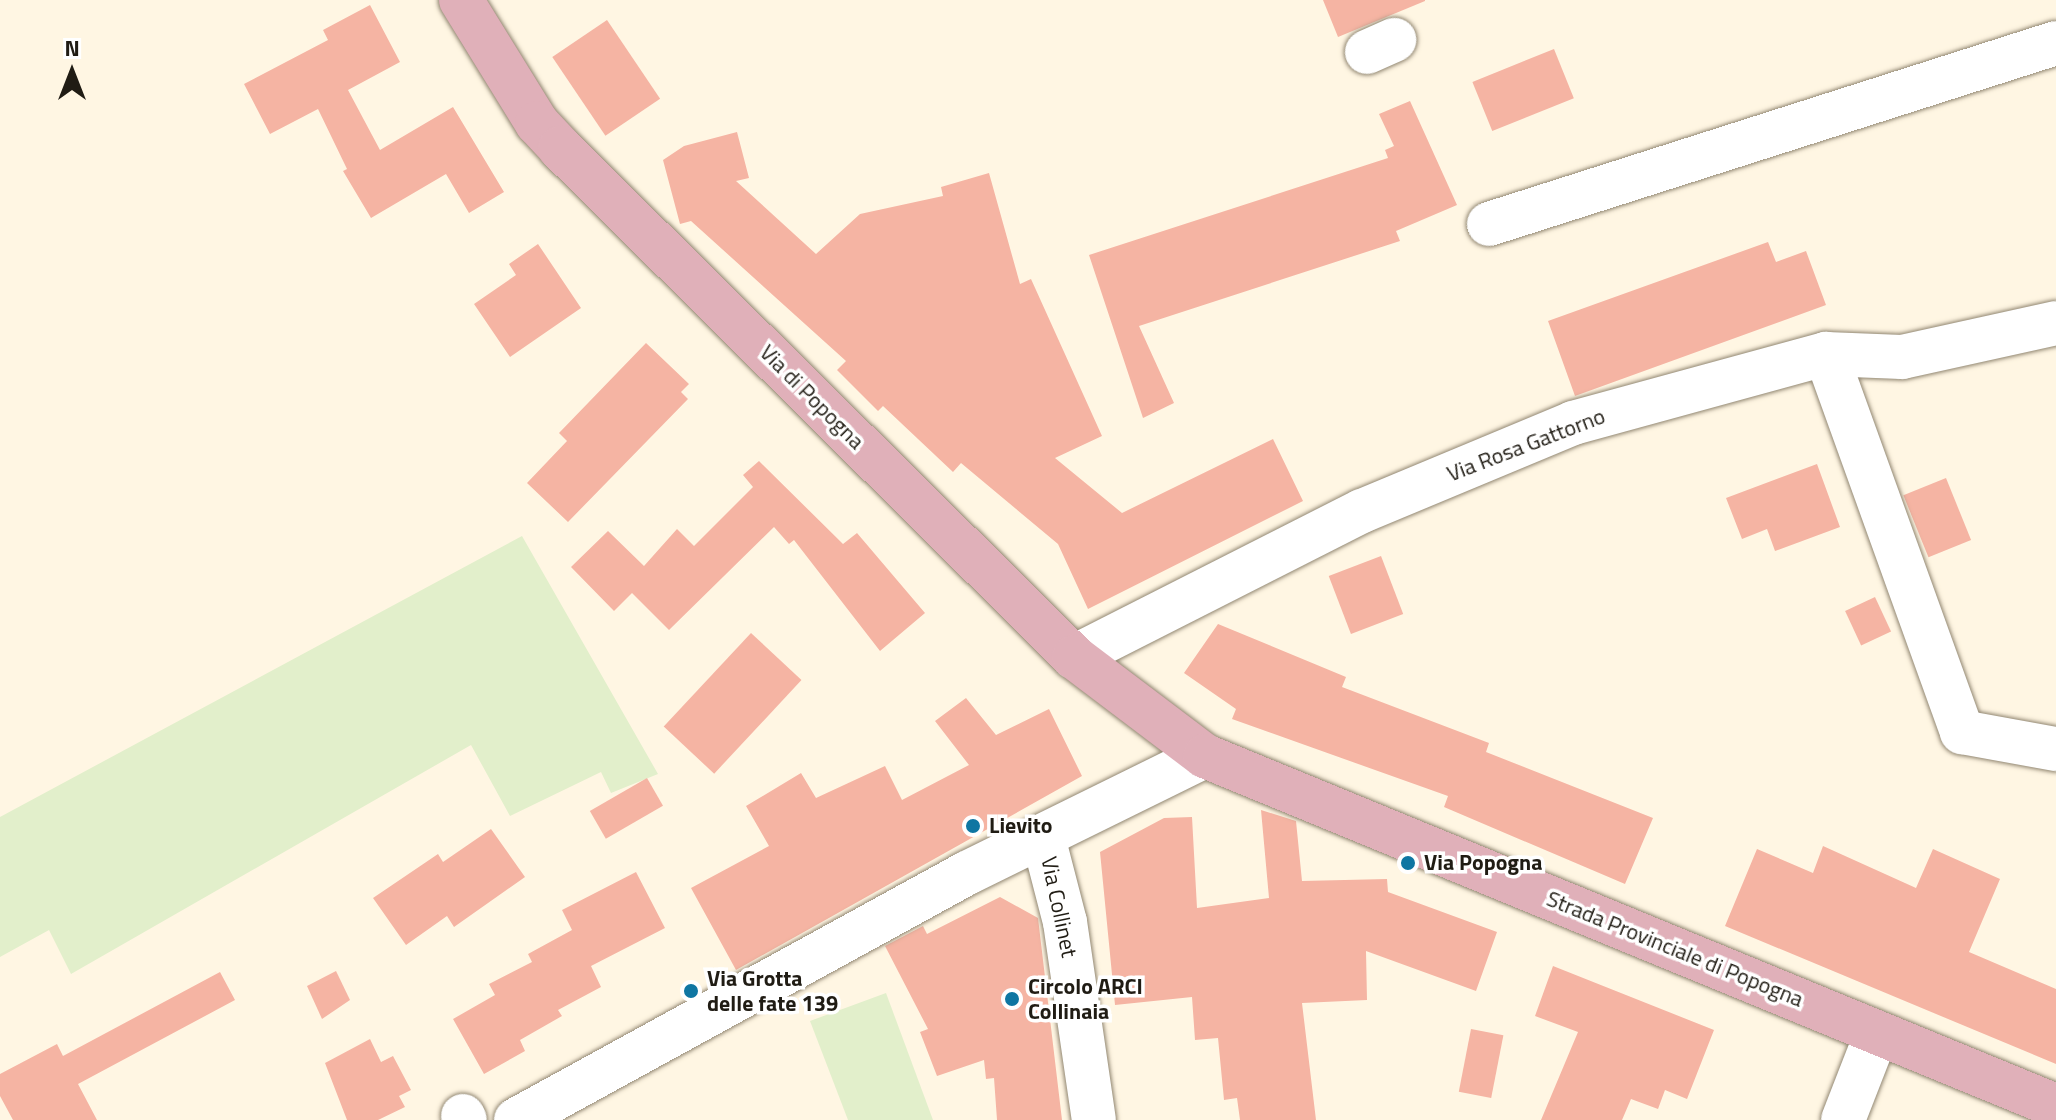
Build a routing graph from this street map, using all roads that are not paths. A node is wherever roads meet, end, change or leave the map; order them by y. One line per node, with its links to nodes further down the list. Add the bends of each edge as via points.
1 (461, 0): 6 (main road, Via di Popogna, via 537,123 560,148)
2 (2056, 43): 3 (street)
3 (1477, 215)
4 (2056, 323): 5 (street, Via Rosa Gattorno, via 1902,357)
5 (1826, 354): 6 (street, Via Rosa Gattorno, via 1573,423 1362,511); 7 (street, via 1962,732)
6 (1074, 657): 8 (main road, Via di Popogna)
7 (2056, 749)
8 (1205, 756): 9 (street); 10 (main road, Strada Provinciale di Popogna)
9 (1043, 837): 12 (street); 13 (street, Via Collinet, via 1065,922)
10 (1877, 1033): 11 (main road, Strada Provinciale di Popogna); 14 (street)
11 (2056, 1106)
12 (516, 1120)
13 (1094, 1120)
14 (1843, 1120)

